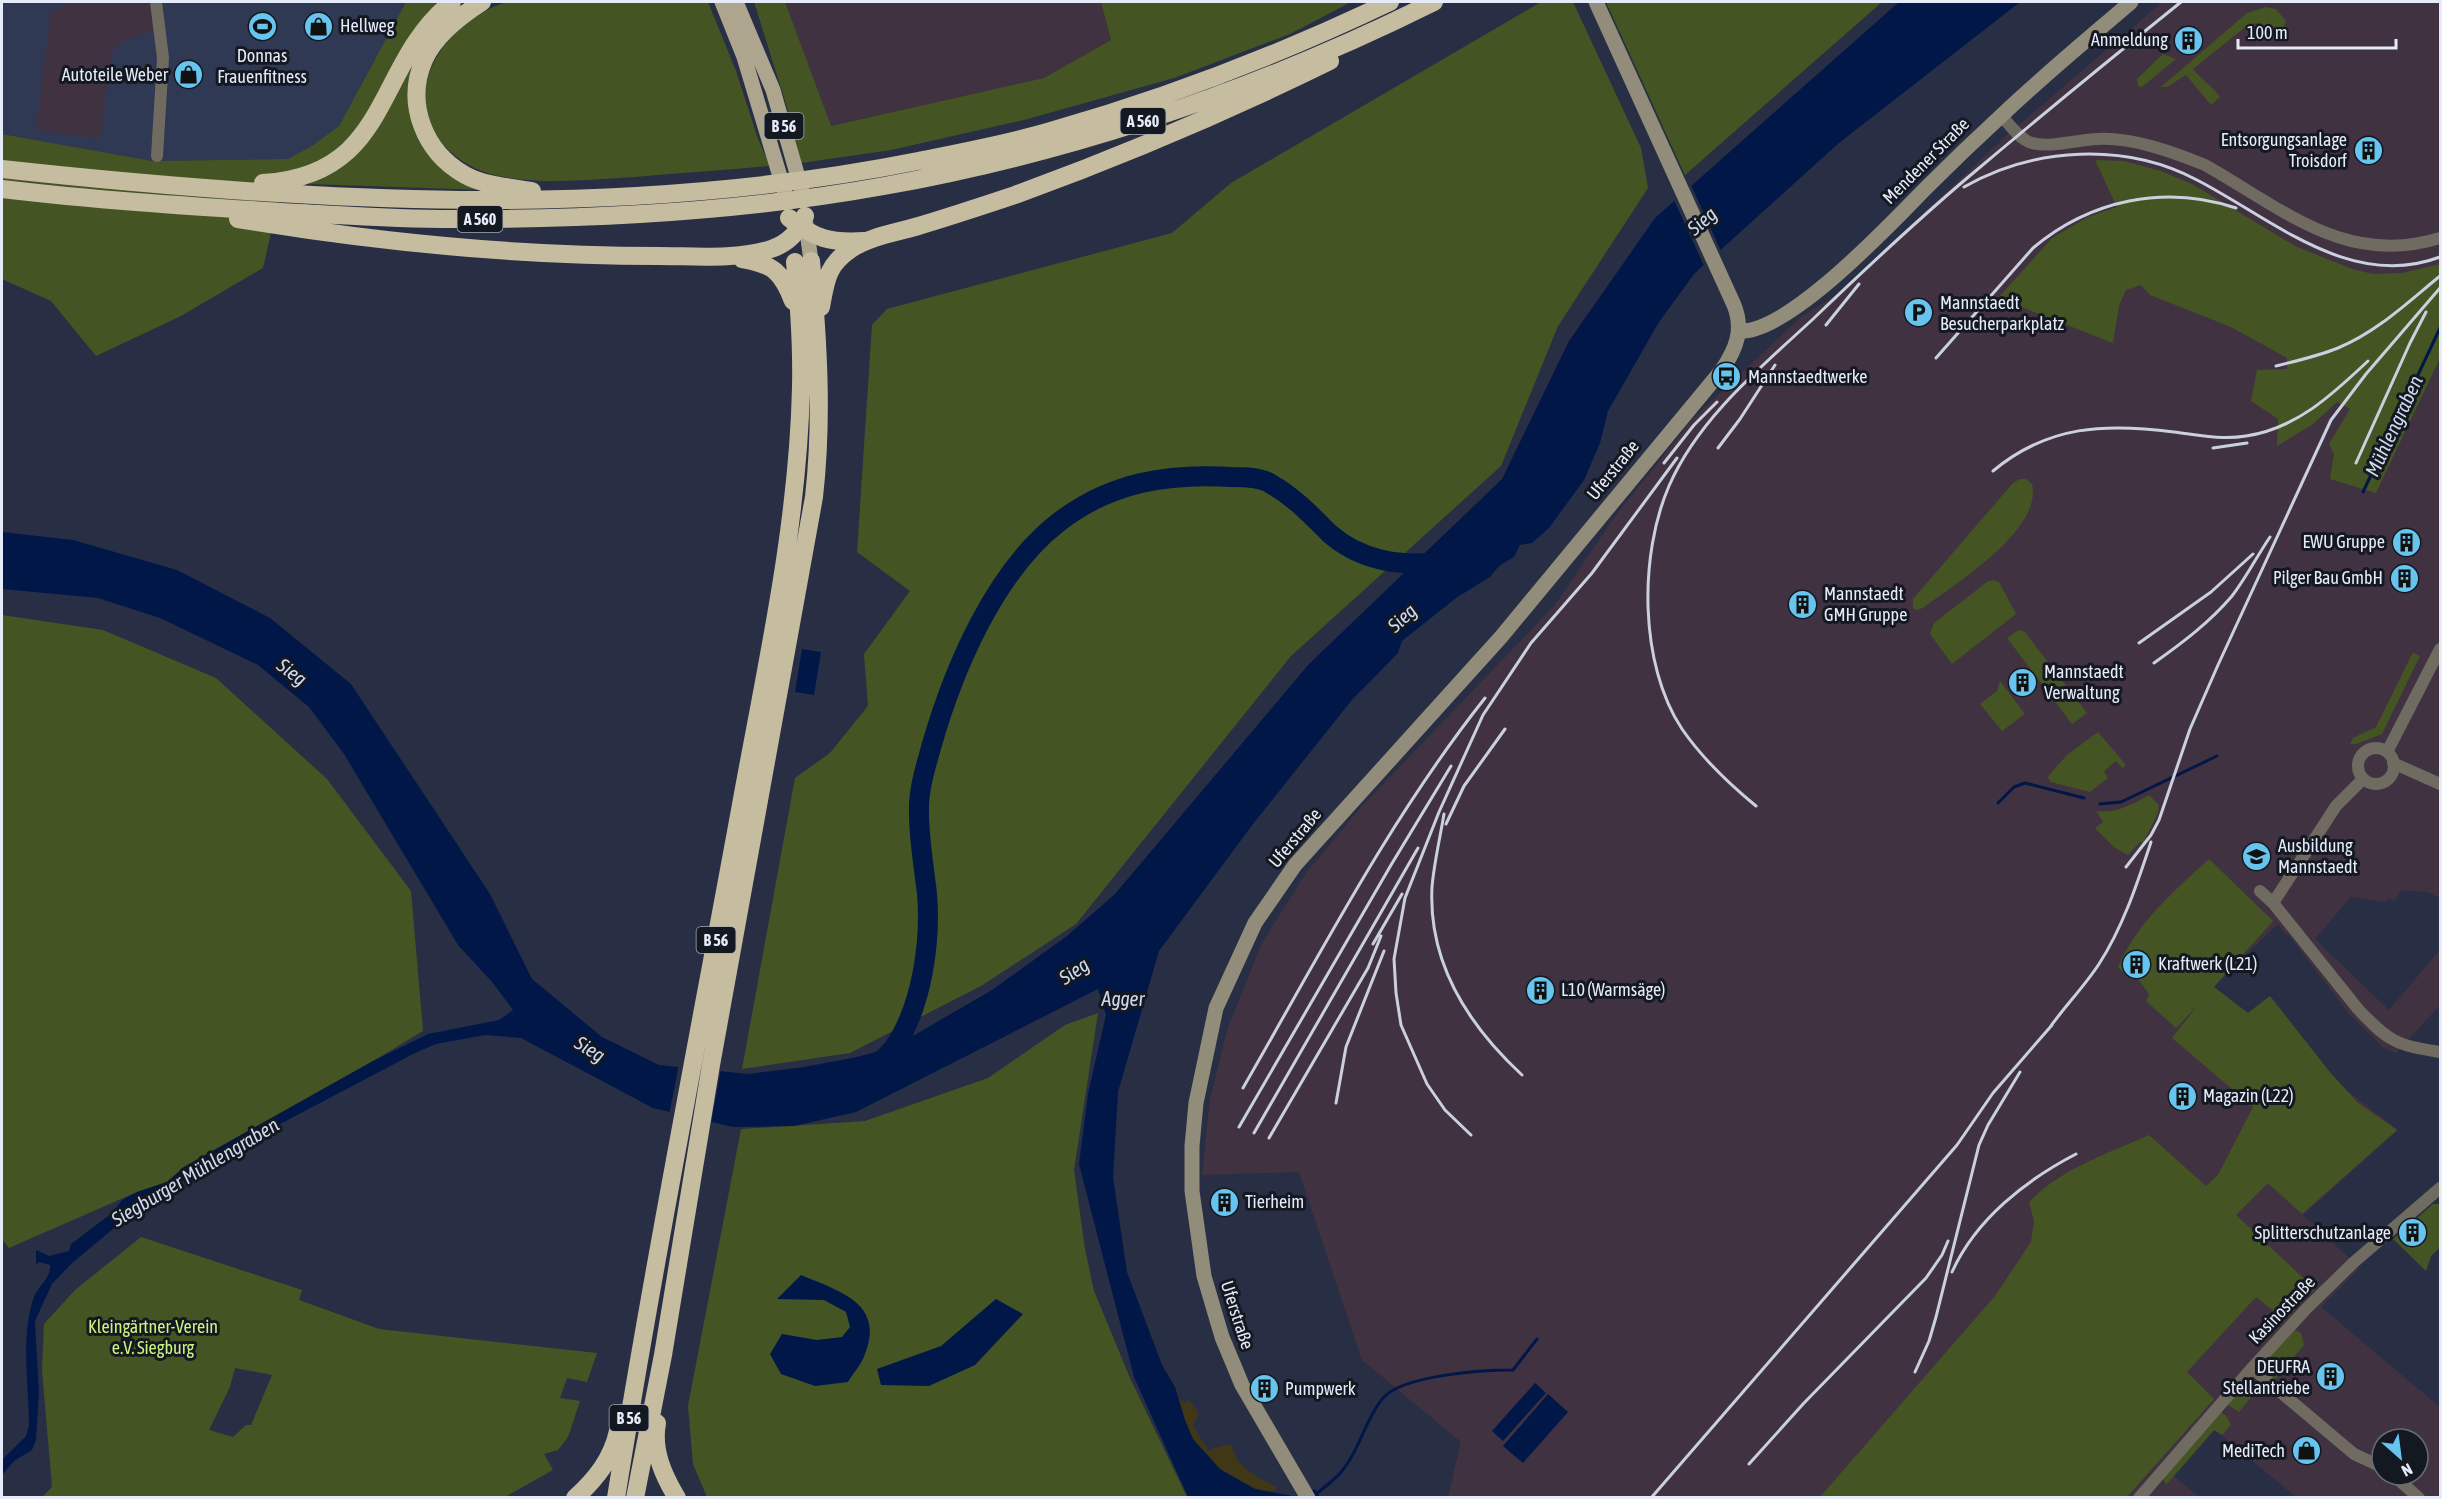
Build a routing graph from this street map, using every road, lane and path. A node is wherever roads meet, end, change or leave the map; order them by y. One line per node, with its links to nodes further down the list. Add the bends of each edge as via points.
1 (156, 2): 12 (street, via 164,58)
2 (452, 2): 15 (highway, via 417,39 369,128 340,158 291,179)
3 (482, 2): 17 (highway, via 443,34 424,60 416,96 424,132 442,158 476,180)
4 (722, 2): 19 (main road, B 56)
5 (736, 2): 19 (main road, B 56, via 773,90 795,161)
6 (1390, 2): 14 (highway, A 560, via 1188,87 1059,129)
7 (1434, 2): 14 (highway, A 560, via 1250,83 1140,122 1041,152 959,171)
8 (1440, 2): 21 (highway, via 1356,49 1205,119 1023,192)
9 (1596, 2): 26 (street, via 1734,306)
10 (2131, 2): 11 (street, Mendener Straße)
11 (2001, 115): 20 (street, via 2030,143 2123,141 2186,157 2345,241 2394,247); 26 (street, Mendener Straße, via 1838,274 1768,324)
12 (158, 156)
13 (2, 169): 15 (highway, A 560)
14 (835, 185): 17 (highway, A 560); 18 (highway, A 560, via 750,205 613,216 462,219)
15 (194, 187): 17 (highway, A 560, via 465,201)
16 (2, 189): 18 (highway, A 560)
17 (584, 198)
18 (120, 200): 22 (highway, via 310,231 428,245 624,256)
19 (799, 226): 21 (highway, via 833,242); 22 (highway, via 774,248); 23 (main road, B 56)
20 (2440, 238)
21 (868, 241): 25 (highway, via 831,267)
22 (729, 256): 24 (highway, via 772,267 785,282)
23 (803, 261): 24 (highway, B 56); 25 (highway, B 56)
24 (800, 320): 28 (highway, B 56, via 801,384 793,496)
25 (818, 330): 28 (highway, B 56, via 819,433 814,497)
26 (1740, 332): 46 (street, Uferstraße, via 1722,370 1501,637 1295,865 1255,923 1216,1008 1196,1103 1192,1146 1198,1242 1212,1308 1231,1360)
27 (2440, 649): 29 (street)
28 (764, 728): 35 (highway, B 56)
29 (2390, 757): 30 (street, via 2392,774 2385,782 2374,784); 30 (street, via 2377,748 2365,751 2357,765); 31 (street)
30 (2362, 779): 33 (street, via 2336,806)
31 (2440, 784)
32 (2260, 891): 33 (street)
33 (2273, 903): 34 (street, via 2373,1026 2398,1044)
34 (2440, 1052)
35 (687, 1154): 37 (highway, B 56); 38 (highway, B 56)
36 (2440, 1191): 39 (street, Kasinostraße, via 2346,1270)
37 (663, 1355): 44 (highway, B 56); 45 (highway, via 655,1436 663,1475)
38 (638, 1360): 42 (highway, via 627,1388 615,1442 603,1468); 43 (highway, B 56)
39 (2252, 1368): 40 (street, via 2354,1454); 47 (street, Kasinostraße)
40 (2370, 1461)
41 (2408, 1487): 48 (street)
42 (575, 1497)
43 (616, 1497)
44 (634, 1497)
45 (677, 1497)
46 (1308, 1497)
47 (2139, 1497)
48 (2420, 1497)

